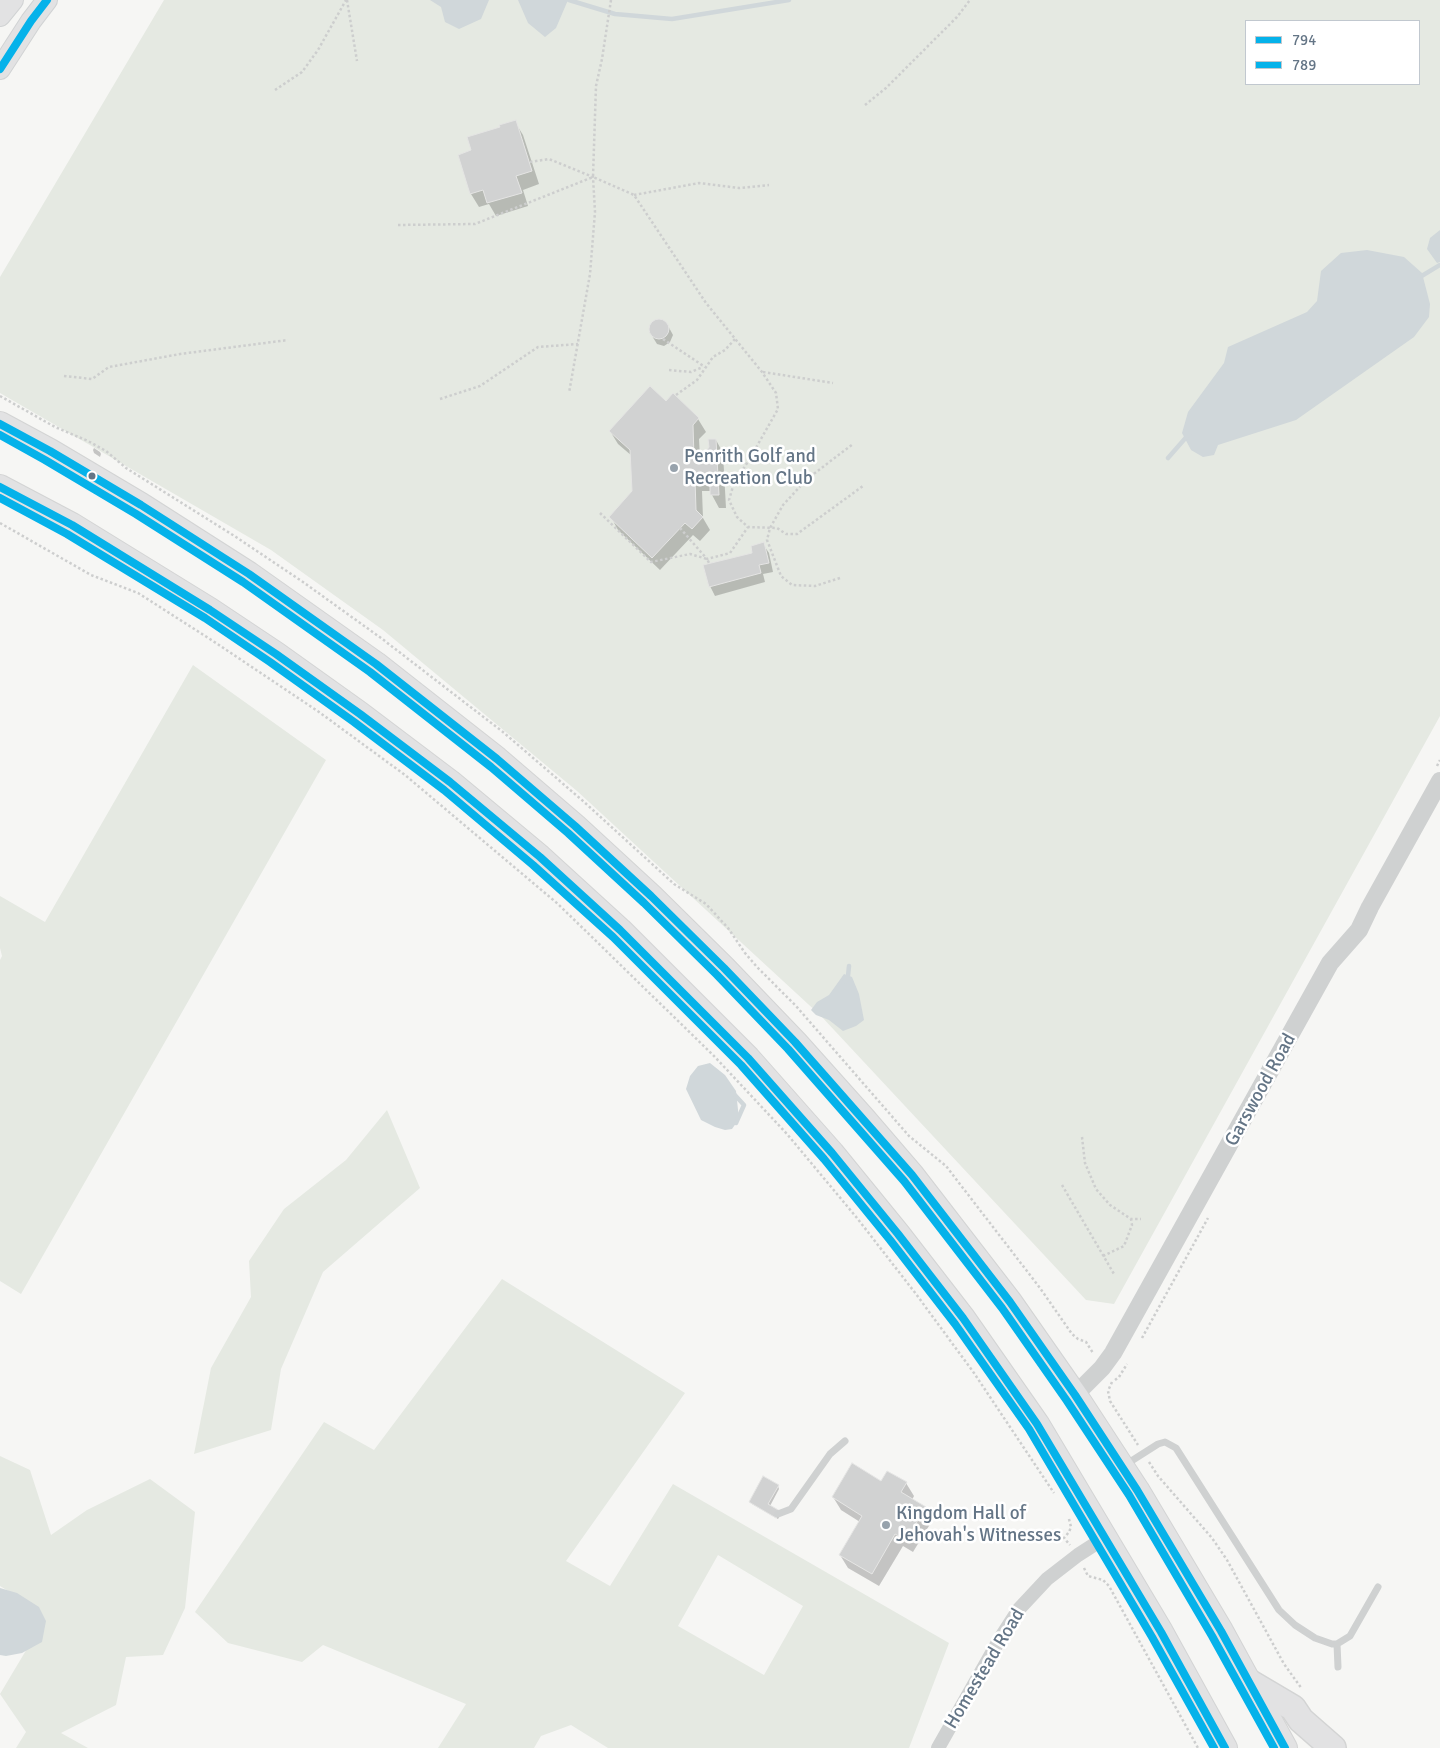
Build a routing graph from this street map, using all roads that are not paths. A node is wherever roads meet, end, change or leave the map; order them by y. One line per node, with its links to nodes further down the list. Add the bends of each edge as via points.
1 (13, 0): 3 (main road)
2 (46, 0): 4 (main road)
3 (0, 16)
4 (0, 69)
5 (0, 424): 8 (highway, via 141,505 313,618 497,759 575,826 724,968 863,1118 975,1256)
6 (0, 487): 12 (highway, via 72,526 210,610 352,708 450,782 620,930 748,1058 898,1234 963,1318 1037,1424)
7 (1440, 781): 8 (street, Garswood Road, via 1359,930 1330,963 1122,1338 1102,1368)
8 (1076, 1395): 10 (highway)
9 (845, 1441): 11 (lane, via 830,1454 790,1509)
10 (1122, 1466): 14 (lane, via 1158,1444 1165,1442 1176,1448 1279,1610 1306,1633 1326,1643); 16 (highway)
11 (778, 1514)
12 (1106, 1537): 17 (street, Homestead Road, via 1047,1579 1019,1609); 18 (highway)
13 (1378, 1587): 14 (lane, via 1350,1636)
14 (1337, 1644): 15 (lane)
15 (1338, 1667)
16 (1249, 1682): 19 (highway); 20 (highway, via 1293,1708 1306,1725)
17 (938, 1748)
18 (1225, 1748)
19 (1285, 1748)
20 (1333, 1748)

